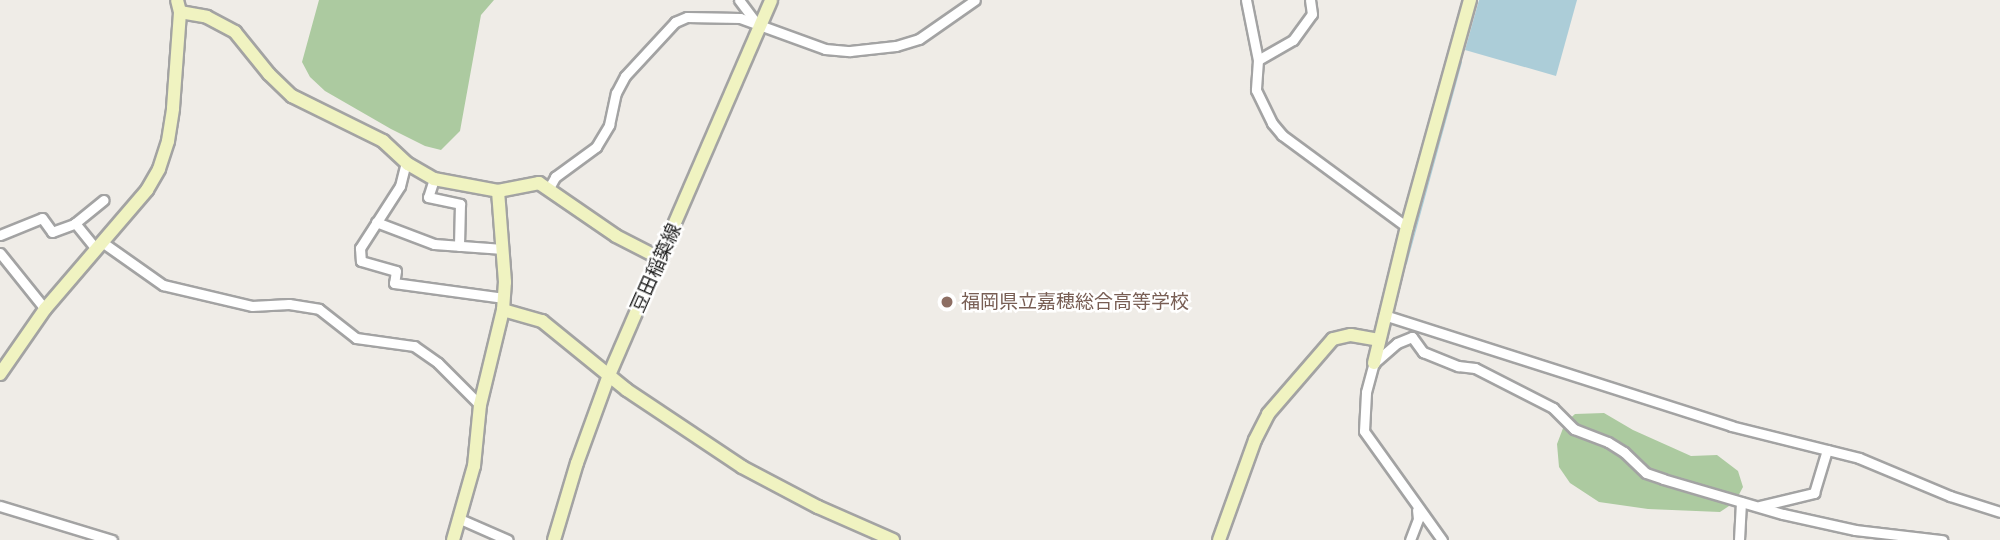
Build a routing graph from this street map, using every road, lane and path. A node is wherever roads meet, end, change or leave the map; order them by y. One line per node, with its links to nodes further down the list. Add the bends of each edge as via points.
1 (739, 0): 10 (street)
2 (771, 0): 10 (street, 豆田稲築線)
3 (962, 0): 9 (street)
4 (975, 0): 9 (street)
5 (1246, 0): 11 (street)
6 (1310, 0): 11 (street, via 1312,14 1293,40)
7 (1470, 0): 19 (street)
8 (179, 6): 12 (street, via 235,32 292,96 383,141); 21 (street, via 173,108 159,169)
9 (959, 12): 10 (street, via 919,39 850,51 825,49)
10 (760, 26): 14 (street, via 740,18 708,15 676,22 625,76 596,148 555,177); 25 (street, 豆田稲築線)
11 (1258, 60): 19 (street, via 1256,90 1282,135)
12 (406, 162): 13 (street); 17 (street, via 400,186)
13 (434, 179): 15 (street); 22 (street, via 428,197 460,204)
14 (549, 188): 15 (street, via 539,183); 25 (street, via 616,236)
15 (498, 191): 23 (street)
16 (104, 200): 18 (street)
17 (376, 222): 22 (street, via 434,244); 26 (street, via 360,248 361,261 396,271 394,283)
18 (75, 223): 20 (street, via 52,232 42,218); 21 (street)
19 (1407, 227): 28 (street)
20 (0, 235)
21 (99, 246): 27 (street); 33 (street, via 163,285 252,306 289,304 319,309 356,338 414,346)
22 (458, 246): 23 (street)
23 (503, 249): 26 (street)
24 (0, 253): 27 (street)
25 (661, 258): 32 (street, 豆田稲築線)
26 (503, 304): 32 (street, via 542,321); 33 (street)
27 (44, 309): 31 (street)
28 (1384, 315): 29 (street); 34 (street, via 1731,426)
29 (1379, 340): 30 (street); 46 (street, via 1343,335 1333,339 1268,414)
30 (1374, 363): 35 (street, via 1397,343 1412,337 1423,352 1475,368 1553,408 1574,429 1624,452 1646,473); 38 (street, via 1366,392 1364,431)
31 (0, 374)
32 (610, 375): 44 (street, 豆田稲築線); 45 (street, via 742,467)
33 (480, 405): 40 (street, via 474,466)
34 (1827, 450): 37 (street, via 1814,493); 39 (street)
35 (1741, 502): 37 (street); 49 (street)
36 (0, 506): 41 (street)
37 (1758, 507): 50 (street, via 1855,530)
38 (1416, 508): 47 (street, via 1418,519); 48 (street)
39 (2000, 512)
40 (460, 519): 42 (street); 43 (street)
41 (112, 540)
42 (453, 540)
43 (508, 540)
44 (554, 540)
45 (893, 540)
46 (1219, 540)
47 (1410, 540)
48 (1442, 540)
49 (1739, 540)
50 (1942, 540)

